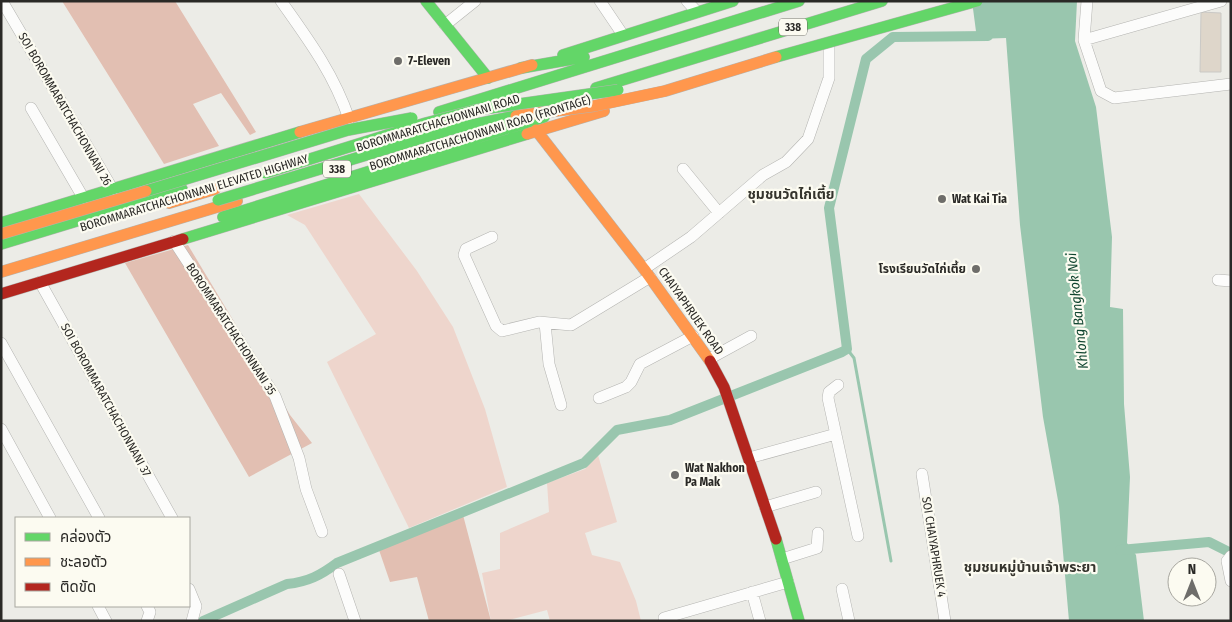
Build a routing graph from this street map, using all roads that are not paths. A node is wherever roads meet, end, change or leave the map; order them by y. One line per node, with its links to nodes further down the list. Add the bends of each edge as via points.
1 (2, 1): 35 (street, SOI BOROMMARATCHACHONNANI 26)
2 (281, 1): 30 (street, via 328,69)
3 (426, 1): 17 (main road)
4 (475, 1): 17 (street)
5 (600, 1): 18 (street)
6 (687, 1): 16 (street)
7 (733, 1): 15 (main road)
8 (799, 1): 20 (main road, BOROMMARATCHACHONNANI ROAD / 338)
9 (882, 1): 22 (main road, BOROMMARATCHACHONNANI ROAD / 338)
10 (933, 1): 28 (main road, BOROMMARATCHACHONNANI ELEVATED HIGHWAY, bridge, via 646,84)
11 (954, 1): 21 (main road, BOROMMARATCHACHONNANI ROAD (FRONTAGE) / 338, via 940,14)
12 (977, 1): 29 (main road, BOROMMARATCHACHONNANI ELEVATED HIGHWAY, bridge, via 665,91)
13 (1086, 1): 19 (street)
14 (1221, 1): 19 (street)
15 (708, 5): 16 (main road)
16 (697, 12): 18 (main road)
17 (446, 25): 24 (main road)
18 (624, 35): 23 (main road)
19 (1084, 40): 25 (street, via 1101,91 1114,98)
20 (655, 44): 23 (main road); 43 (main road, BOROMMARATCHACHONNANI ROAD / 338)
21 (829, 47): 26 (main road, BOROMMARATCHACHONNANI ROAD (FRONTAGE) / 338); 38 (street, via 829,78 808,139 786,162 763,175)
22 (672, 64): 26 (main road); 46 (main road, BOROMMARATCHACHONNANI ROAD / 338)
23 (521, 68): 24 (main road)
24 (488, 78): 30 (main road)
25 (1231, 84)
26 (624, 105): 31 (main road, BOROMMARATCHACHONNANI ROAD (FRONTAGE) / 338)
27 (31, 108): 37 (street)
28 (476, 110): 33 (main road, BOROMMARATCHACHONNANI ELEVATED HIGHWAY, bridge, via 390,133); 40 (main road, bridge, via 382,122 348,130)
29 (564, 111): 36 (main road, BOROMMARATCHACHONNANI ELEVATED HIGHWAY, bridge, via 516,116 452,129); 51 (main road, bridge)
30 (349, 118): 35 (main road)
31 (536, 130): 42 (main road, BOROMMARATCHACHONNANI ROAD (FRONTAGE) / 338); 47 (main road, CHAIYAPHRUEK ROAD)
32 (683, 169): 38 (street)
33 (251, 177)
34 (233, 183): 36 (main road, BOROMMARATCHACHONNANI ELEVATED HIGHWAY)
35 (113, 190): 37 (main road)
36 (216, 194): 44 (main road, BOROMMARATCHACHONNANI ELEVATED HIGHWAY); 45 (main road, BOROMMARATCHACHONNANI ELEVATED HIGHWAY)
37 (84, 199): 39 (main road)
38 (719, 213): 47 (street)
39 (3, 220)
40 (1, 234)
41 (492, 237): 53 (street, via 464,251 496,326 507,331)
42 (174, 241): 50 (main road, BOROMMARATCHACHONNANI ROAD (FRONTAGE) / 338); 70 (street, BOROMMARATCHACHONNANI 35, via 275,396)
43 (1, 244)
44 (1, 254)
45 (1, 267)
46 (1, 272)
47 (647, 273): 53 (street, via 580,322 565,326); 54 (main road, CHAIYAPHRUEK ROAD)
48 (1218, 280): 49 (street)
49 (1231, 281)
50 (40, 282): 52 (main road, BOROMMARATCHACHONNANI ROAD (FRONTAGE) / 338); 69 (street, SOI BOROMMARATCHACHONNANI 37)
51 (1, 284)
52 (1, 294)
53 (545, 323): 60 (street, via 549,364)
54 (693, 336): 57 (main road, CHAIYAPHRUEK ROAD); 59 (street, via 640,364 626,387)
55 (751, 336): 57 (street)
56 (1, 343): 68 (street)
57 (709, 359): 63 (main road, CHAIYAPHRUEK ROAD, via 724,387)
58 (838, 385): 62 (street, via 829,392 828,398)
59 (599, 398)
60 (561, 405)
61 (1, 429): 67 (street)
62 (836, 434): 63 (street); 72 (street)
63 (749, 458): 66 (main road, CHAIYAPHRUEK ROAD)
64 (922, 474): 92 (street, SOI CHAIYAPHRUEK 4)
65 (816, 492): 66 (street)
66 (765, 508): 74 (main road, CHAIYAPHRUEK ROAD)
67 (49, 517)
68 (98, 517)
69 (171, 517)
70 (322, 532)
71 (818, 533): 74 (street, via 817,548)
72 (858, 536)
73 (1230, 557): 77 (street, via 1226,564)
74 (782, 560): 76 (main road, CHAIYAPHRUEK ROAD)
75 (339, 574): 88 (street)
76 (788, 582): 80 (street); 90 (main road, CHAIYAPHRUEK ROAD)
77 (1231, 582)
78 (842, 589): 91 (street)
79 (190, 592): 87 (street, via 196,606)
80 (752, 592): 83 (street); 89 (street)
81 (99, 607): 85 (street)
82 (148, 607): 86 (street, via 150,612)
83 (686, 617): 84 (street)
84 (664, 618)
85 (106, 621)
86 (147, 621)
87 (192, 621)
88 (356, 621)
89 (760, 621)
90 (799, 621)
91 (849, 621)
92 (945, 621)

